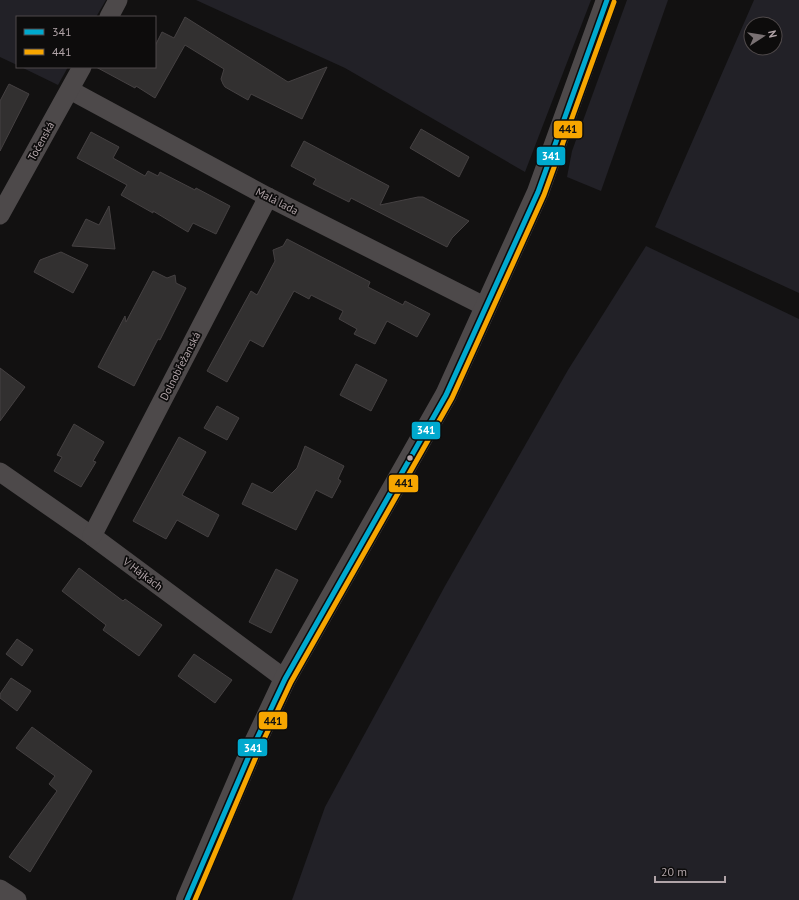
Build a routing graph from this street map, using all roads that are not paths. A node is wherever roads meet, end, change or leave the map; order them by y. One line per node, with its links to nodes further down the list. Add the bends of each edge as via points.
1 (118, 0): 3 (street)
2 (607, 0): 8 (street, via 538,192)
3 (110, 16)
4 (81, 68): 5 (street, Točenská)
5 (70, 90): 6 (street, Malá lada); 7 (street, Točenská)
6 (268, 197): 8 (street, Malá lada); 10 (street, Dolnobřežanská)
7 (0, 215)
8 (486, 307): 11 (street, via 446,395)
9 (0, 472): 10 (street, V Hájkách)
10 (92, 536): 11 (street, V Hájkách)
11 (285, 679): 14 (street)
12 (0, 889): 13 (street)
13 (17, 900)
14 (187, 900)

